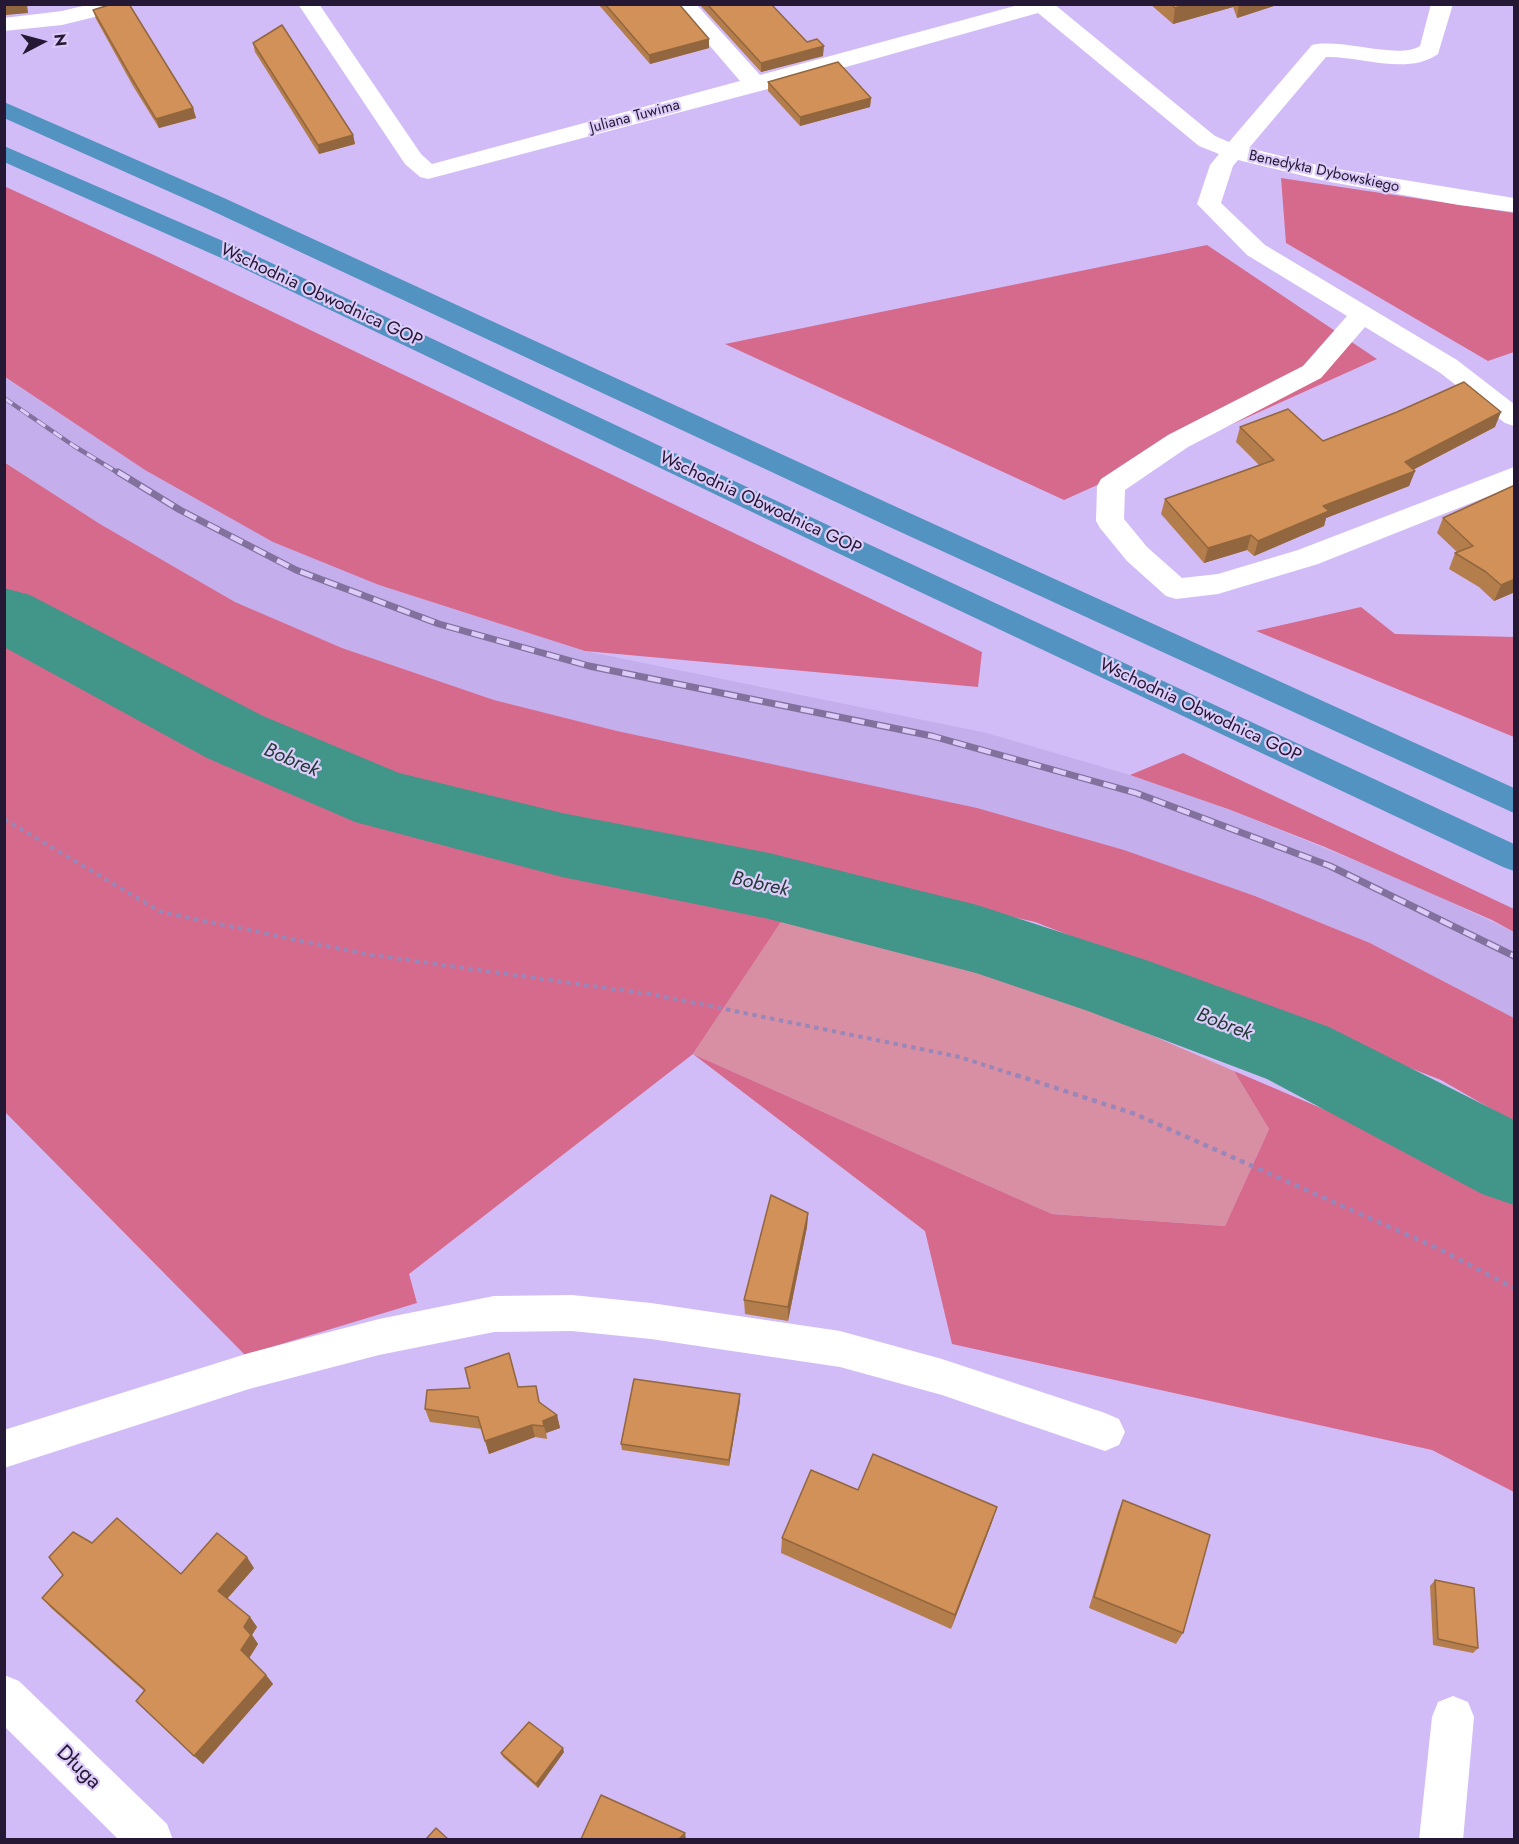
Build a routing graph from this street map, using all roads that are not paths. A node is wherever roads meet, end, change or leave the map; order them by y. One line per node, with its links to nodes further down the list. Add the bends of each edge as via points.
1 (119, 4): 6 (street, via 62,18)
2 (308, 4): 7 (street, Juliana Tuwima, via 413,159 428,172)
3 (684, 4): 7 (street)
4 (1442, 4): 9 (street, via 1430,49 1419,56 1320,50)
5 (1041, 5): 7 (street, Juliana Tuwima); 9 (street, Benedykta Dybowskiego, via 1207,141)
6 (4, 25)
7 (756, 85)
8 (4, 109): 15 (highway)
9 (1232, 152): 11 (street, Benedykta Dybowskiego, via 1269,164); 12 (street, via 1222,165 1209,204 1256,250)
10 (4, 153): 16 (highway, Wschodnia Obwodnica GOP, via 248,261)
11 (1515, 205)
12 (1363, 315): 13 (street, via 1448,366); 14 (street, via 1312,372 1178,441 1111,486 1110,521 1137,554 1176,589 1218,584 1308,557)
13 (1515, 417)
14 (1515, 476)
15 (1515, 801)
16 (1515, 858)
17 (1105, 1432): 18 (street, via 942,1377 840,1349 584,1314 495,1314 379,1336 249,1371)
18 (4, 1449)
19 (4, 1696): 21 (street, Długa)
20 (1453, 1718): 22 (street)
21 (151, 1839)
22 (1442, 1839)

